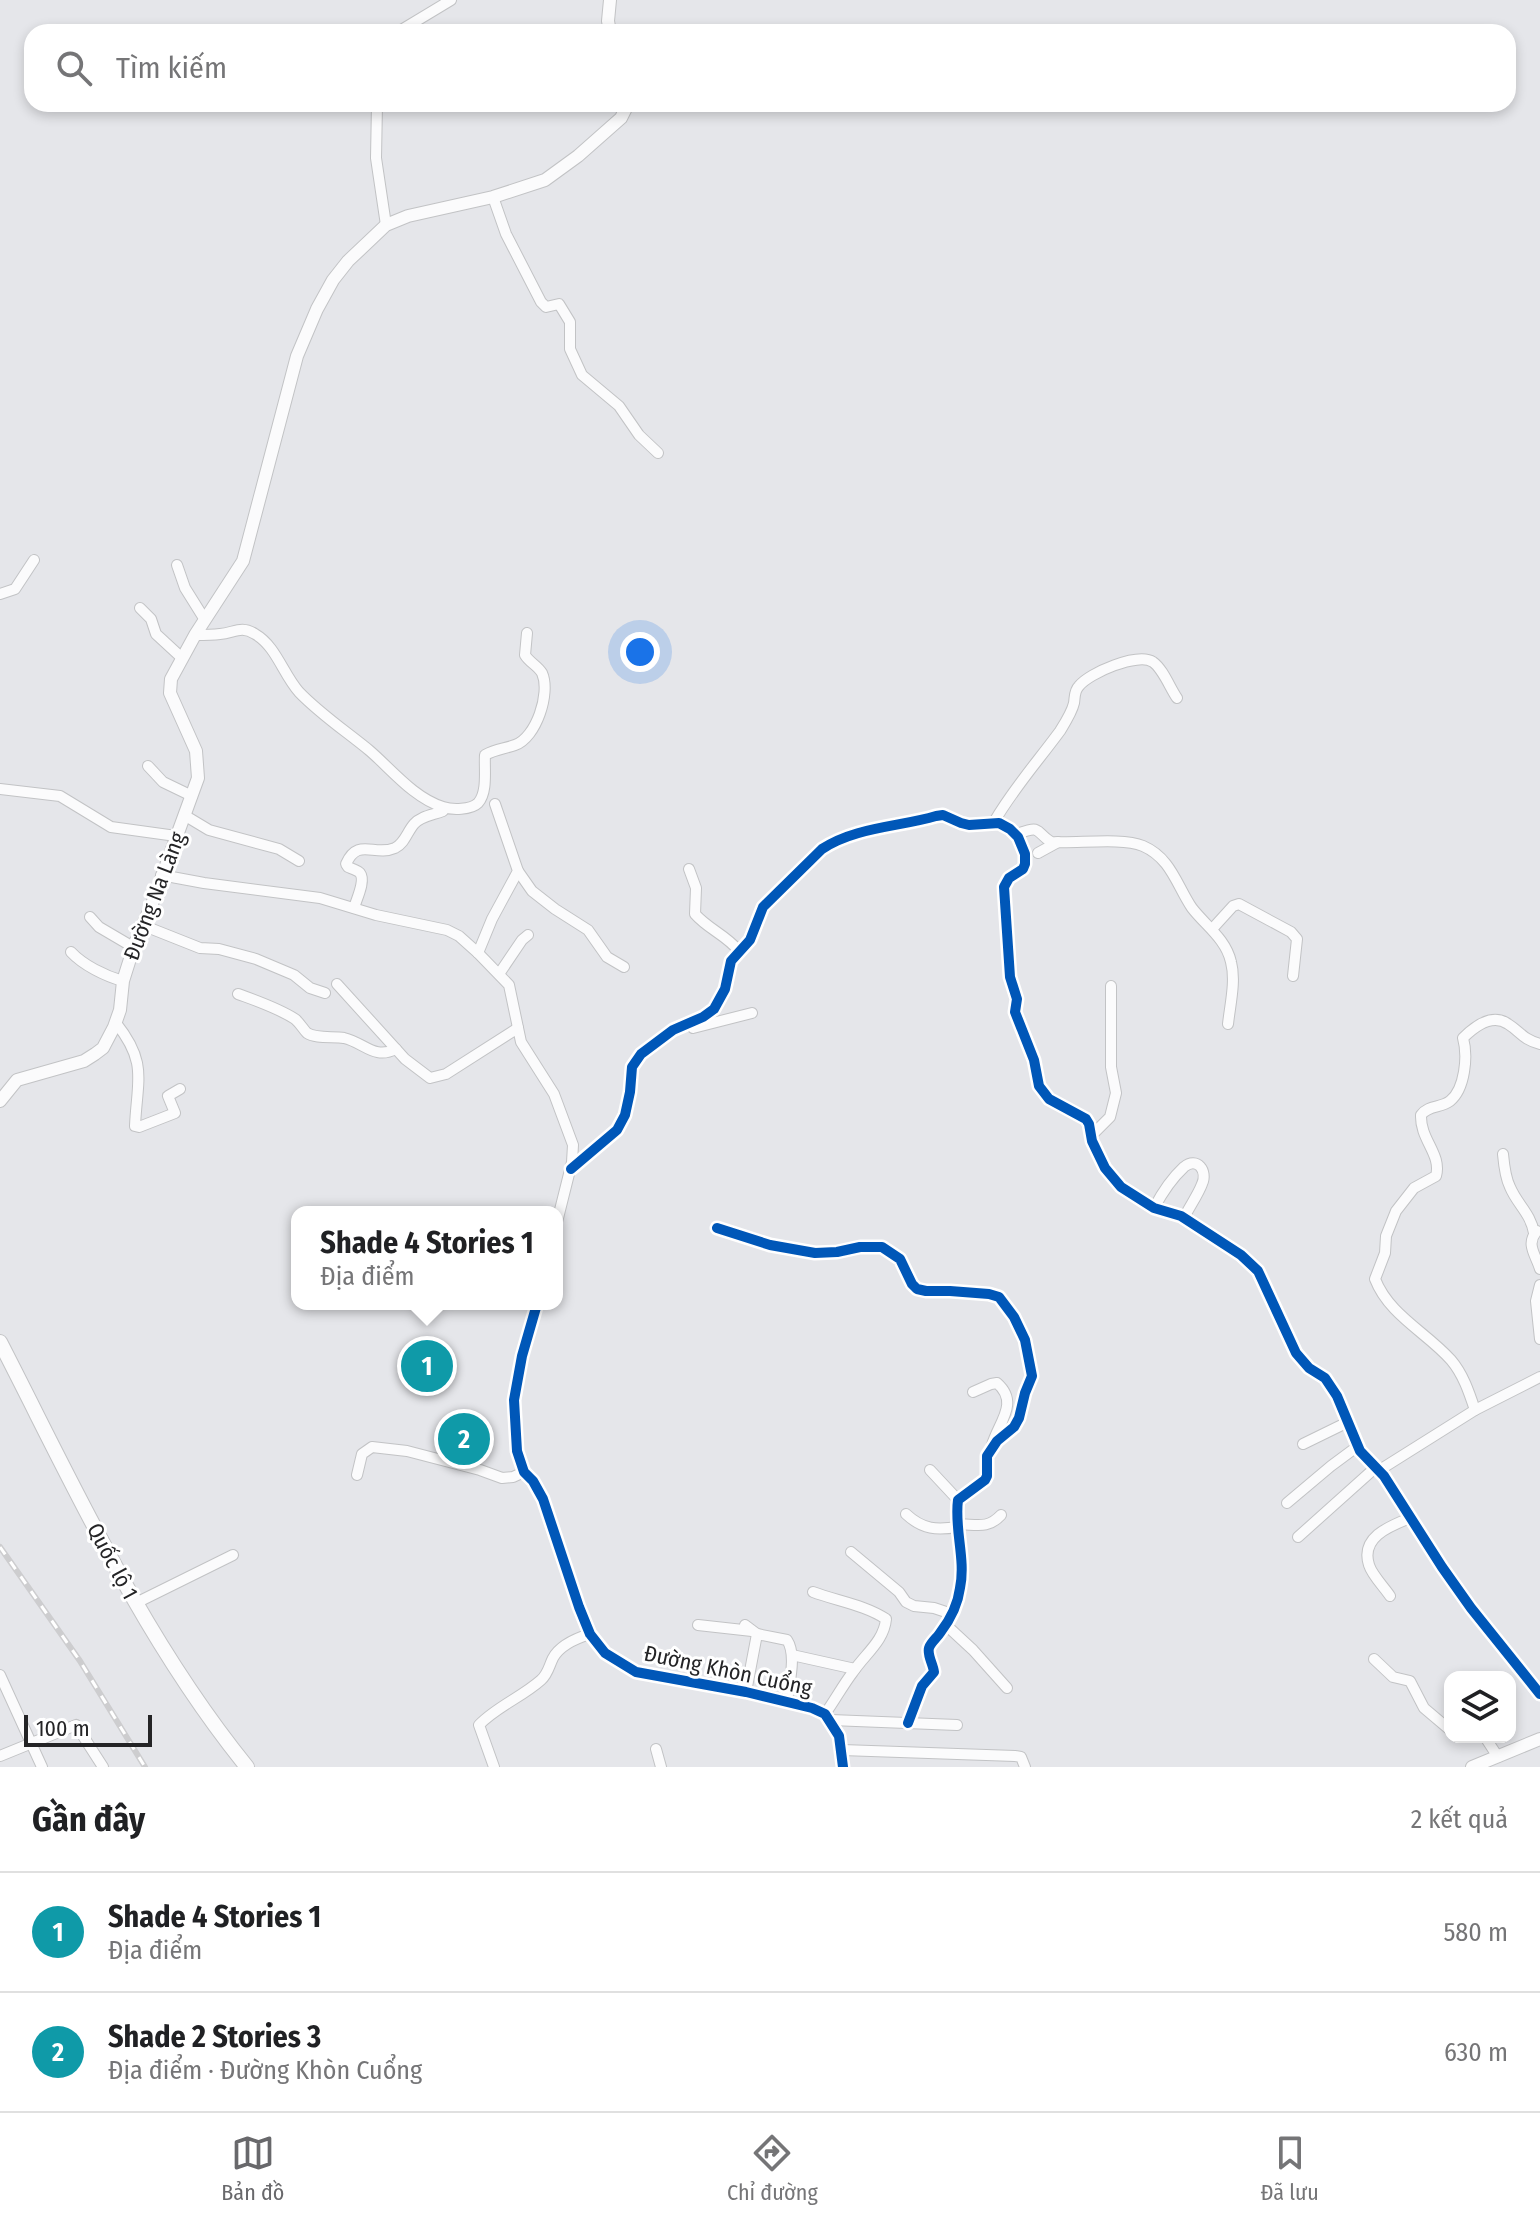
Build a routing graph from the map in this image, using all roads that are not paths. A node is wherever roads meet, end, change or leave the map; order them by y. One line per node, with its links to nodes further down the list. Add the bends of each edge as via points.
1 (451, 0): 3 (street)
2 (610, 0): 4 (main road)
3 (411, 24)
4 (609, 24)
5 (377, 112): 8 (street, via 376,158)
6 (624, 112): 7 (main road, via 552,176)
7 (493, 197): 8 (main road); 9 (street, via 541,302 546,307 559,304 568,319 570,349 582,375 619,406)
8 (386, 225): 14 (main road, Đường Na Làng, via 348,261 311,322 295,361 243,561)
9 (658, 453)
10 (34, 560): 12 (street, via 15,589)
11 (177, 565): 14 (street)
12 (0, 594)
13 (140, 608): 17 (street, via 156,634)
14 (205, 620): 16 (main road, Đường Na Làng)
15 (527, 633): 23 (street, via 525,655 540,670 545,688 535,727 516,745 485,755 484,787 477,804)
16 (195, 635): 17 (main road, Đường Na Làng); 23 (street, via 241,629 259,636 302,695 401,780)
17 (182, 658): 21 (main road, Đường Na Làng, via 169,689 198,758)
18 (1177, 698): 25 (street, via 1158,667 1147,660 1126,662 1082,683 1063,726)
19 (148, 766): 21 (street, via 163,782)
20 (0, 789): 27 (street, via 60,796 111,827)
21 (192, 796): 24 (main road, Đường Na Làng)
22 (495, 804): 32 (street)
23 (445, 808): 34 (street, via 416,822 398,846 352,853 346,864 362,875)
24 (184, 815): 27 (main road, Đường Na Làng); 30 (street, via 209,830 273,847)
25 (994, 822): 26 (street); 40 (street, via 969,825 943,815 834,841 763,907 750,940)
26 (1016, 834): 28 (street, via 1035,829); 60 (street, via 1025,864 1004,887 1015,1012 1039,1086 1049,1099 1086,1119)
27 (176, 836): 33 (main road, Đường Na Làng)
28 (1058, 842): 29 (street); 37 (street, via 1148,848)
29 (1038, 853)
30 (299, 861)
31 (689, 869): 40 (street, via 696,888 695,914)
32 (518, 871): 42 (street); 43 (street, via 532,891 588,930 607,957)
33 (161, 875): 34 (street, via 320,898); 36 (main road, Đường Na Làng)
34 (354, 908): 42 (street, via 447,930)
35 (90, 917): 39 (street)
36 (142, 925): 39 (main road, Đường Na Làng); 49 (street, via 200,948 256,959)
37 (1213, 928): 45 (street, via 1239,904 1291,932 1297,939); 53 (street, via 1231,961)
38 (528, 935): 44 (street)
39 (133, 947): 46 (main road, Đường Na Làng)
40 (739, 951): 54 (street, via 714,1009)
41 (71, 952): 46 (street)
42 (478, 953): 44 (street)
43 (624, 967)
44 (499, 974): 55 (street, via 509,985)
45 (1293, 976)
46 (123, 981): 52 (main road, Đường Na Làng)
47 (337, 984): 57 (street)
48 (1111, 986): 60 (street, via 1116,1093 1110,1117)
49 (325, 993)
50 (238, 994): 57 (street, via 283,1012 312,1035 345,1038 378,1053)
51 (752, 1013): 54 (street)
52 (116, 1023): 58 (street, via 140,1069 135,1126 175,1113 168,1096); 59 (main road, Đường Na Làng, via 95,1054 17,1080)
53 (1228, 1024)
54 (679, 1027): 62 (street, via 641,1054 632,1067 620,1127)
55 (518, 1028): 57 (street, via 438,1078 430,1078); 62 (street, via 566,1122 573,1145)
56 (1540, 1044): 76 (street, via 1496,1019 1479,1024 1463,1038 1462,1081 1450,1101 1421,1115 1423,1134 1436,1158 1436,1176 1414,1188 1396,1211 1375,1279 1404,1320 1452,1361)
57 (396, 1049)
58 (180, 1089)
59 (0, 1101)
60 (1092, 1135): 64 (street, via 1100,1159 1121,1187)
61 (1503, 1154): 67 (street, via 1509,1185)
62 (571, 1169): 63 (street)
63 (561, 1206)
64 (1154, 1208): 65 (street); 65 (street, via 1187,1164 1199,1164 1203,1184)
65 (1184, 1218): 77 (street, via 1258,1271 1296,1353 1325,1378)
66 (717, 1228): 80 (street, via 815,1253 882,1247 900,1259 917,1289 999,1297 1025,1340 1032,1376 1014,1427)
67 (1537, 1230): 68 (street, via 1532,1252)
68 (1540, 1269)
69 (1540, 1285): 71 (street)
70 (535, 1310): 83 (street, Đường Khòn Cuổng, via 514,1400 517,1451)
71 (1540, 1339)
72 (0, 1342): 96 (highway, Quốc lộ 1)
73 (1540, 1365): 74 (street)
74 (1539, 1377): 76 (street)
75 (973, 1392): 80 (street, via 997,1383 1008,1398)
76 (1475, 1410): 81 (street)
77 (1348, 1422): 78 (street); 79 (street)
78 (1303, 1444)
79 (1358, 1446): 81 (street); 86 (street)
80 (992, 1447): 85 (street, via 985,1480)
81 (1376, 1469): 89 (street); 91 (street)
82 (930, 1470): 85 (street)
83 (524, 1472): 84 (street, via 502,1478 407,1451 372,1447 362,1454); 101 (street, Đường Khòn Cuổng, via 543,1499)
84 (357, 1475)
85 (958, 1500): 90 (street)
86 (1287, 1503)
87 (906, 1514): 90 (street, via 933,1530)
88 (1001, 1515): 90 (street, via 991,1524)
89 (1410, 1518): 95 (street, via 1386,1528 1369,1545 1369,1566); 108 (street, via 1471,1608)
90 (958, 1525): 97 (street, via 961,1585)
91 (1298, 1537)
92 (851, 1552): 97 (street, via 906,1602)
93 (233, 1555): 96 (street)
94 (813, 1592): 104 (street, via 886,1619 877,1643)
95 (1390, 1596)
96 (136, 1603): 123 (highway, Quốc lộ 1, via 185,1685)
97 (952, 1614): 99 (street)
98 (698, 1625): 100 (street)
99 (946, 1625): 106 (street); 111 (street, via 929,1646 934,1672 922,1686)
100 (752, 1630): 102 (street, via 787,1640); 107 (street)
101 (590, 1634): 107 (street, Đường Khòn Cuổng, via 605,1653 636,1672); 124 (street, via 564,1647 544,1679 479,1725)
102 (792, 1655): 104 (street); 109 (street)
103 (1374, 1659): 113 (street, via 1393,1677 1410,1681 1424,1708)
104 (855, 1669): 110 (street)
105 (0, 1675): 115 (street)
106 (1007, 1688)
107 (746, 1692): 109 (street, Đường Khòn Cuổng)
108 (1540, 1694)
109 (787, 1701): 110 (street, Đường Khòn Cuổng)
110 (828, 1717): 111 (street); 118 (street, Đường Khòn Cuổng)
111 (908, 1723): 112 (street)
112 (957, 1725)
113 (1444, 1727)
114 (1540, 1739): 120 (main road)
115 (32, 1743): 119 (street); 121 (street); 122 (street, via 76,1725)
116 (1489, 1743): 120 (street)
117 (656, 1749): 125 (street)
118 (842, 1750): 126 (street, Đường Khòn Cuổng); 127 (street, via 1015,1756)
119 (0, 1756)
120 (1498, 1757): 128 (main road)
121 (42, 1767)
122 (103, 1767)
123 (247, 1767)
124 (494, 1767)
125 (661, 1767)
126 (843, 1767)
127 (1025, 1767)
128 (1472, 1767)

